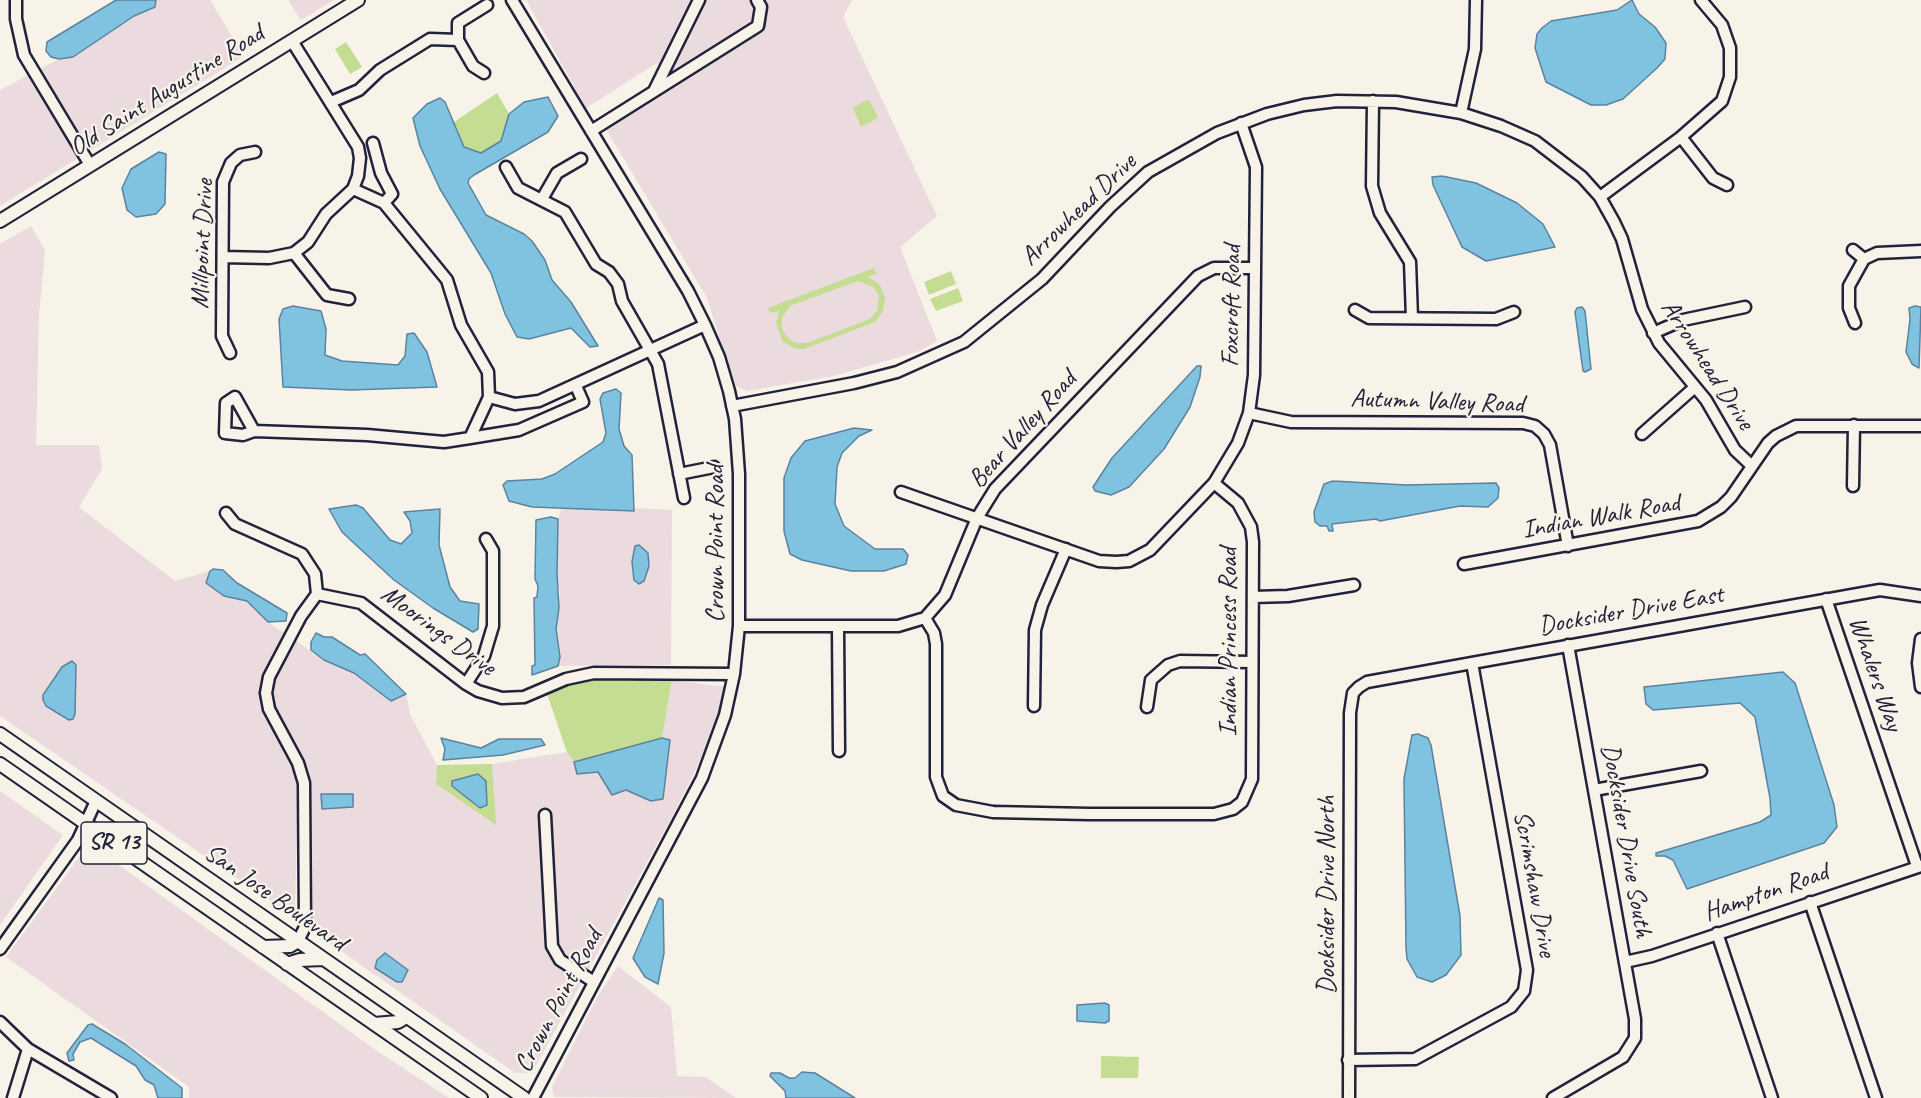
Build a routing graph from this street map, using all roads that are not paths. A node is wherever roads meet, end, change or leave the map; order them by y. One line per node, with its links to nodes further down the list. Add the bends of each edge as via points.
1 (16, 0): 22 (street, via 24,55)
2 (358, 0): 10 (main road, Old Saint Augustine Road)
3 (513, 0): 17 (street, Crown Point Road)
4 (699, 0): 12 (street)
5 (757, 0): 12 (street, via 761,7 758,26)
6 (1476, 0): 15 (street, via 1475,49)
7 (1701, 0): 18 (street, via 1727,35 1730,77 1715,109)
8 (487, 5): 9 (street, via 458,23)
9 (458, 40): 11 (street, via 473,66); 14 (street, via 430,39 380,70 359,90)
10 (292, 41): 14 (street); 22 (main road, Old Saint Augustine Road)
11 (484, 73)
12 (653, 91): 17 (street)
13 (1373, 101): 15 (street, Arrowhead Drive); 16 (street, Arrowhead Drive, via 1304,105); 40 (street, via 1372,186 1380,213 1410,262)
14 (331, 102): 25 (street, via 358,147 360,158)
15 (1461, 113): 26 (street, Arrowhead Drive, via 1535,141 1565,161)
16 (1241, 123): 35 (street, Foxcroft Road, via 1256,167); 49 (street, Arrowhead Drive, via 1199,141 1148,172 1042,279 964,342 897,372)
17 (591, 131): 42 (street, Crown Point Road)
18 (1681, 137): 24 (street, via 1713,178); 26 (street)
19 (373, 143): 28 (street, via 392,194)
20 (255, 152): 33 (street, Millpoint Drive, via 240,155 225,173)
21 (581, 159): 27 (street, via 557,173)
22 (90, 165): 29 (main road, Old Saint Augustine Road)
23 (506, 167): 27 (street, via 518,188)
24 (1727, 185)
25 (353, 189): 28 (street); 32 (street)
26 (1600, 197): 43 (street, Arrowhead Drive, via 1622,239)
27 (542, 199): 44 (street, via 565,212 596,264 618,284 622,302)
28 (384, 203): 48 (street, via 447,280 461,325 488,372)
29 (0, 221)
30 (1853, 250): 34 (street)
31 (1921, 251): 34 (street, via 1877,253)
32 (294, 253): 33 (street, via 270,258); 36 (street, via 327,295)
33 (223, 257): 45 (street, Millpoint Drive, via 222,336)
34 (1864, 259): 41 (street, via 1849,286 1849,308)
35 (1255, 268): 50 (street, Foxcroft Road, via 1254,375); 64 (street, Bear Valley Road, via 1214,268 1198,276 995,489)
36 (349, 299)
37 (1745, 307): 43 (street, via 1683,320)
38 (1355, 310): 40 (street, via 1369,318)
39 (1514, 312): 40 (street, via 1497,319)
40 (1412, 318)
41 (1855, 323)
42 (705, 325): 44 (street); 49 (street, Crown Point Road, via 719,357)
43 (1653, 333): 47 (street, Arrowhead Drive)
44 (651, 351): 46 (street); 58 (street, via 658,364)
45 (230, 353)
46 (576, 386): 48 (street, via 526,403); 55 (street, via 583,402 519,430)
47 (1695, 387): 54 (street); 56 (street, Arrowhead Drive, via 1713,410 1728,441)
48 (489, 397): 55 (street)
49 (732, 406): 75 (street, Crown Point Road, via 739,474)
50 (1249, 413): 59 (street, Foxcroft Road, via 1238,443); 66 (street, Autumn Valley Road, via 1291,422 1535,426 1550,445)
51 (1854, 425): 52 (street, Indian Walk Road); 56 (street, Indian Walk Road, via 1807,425 1787,430 1768,443); 60 (street)
52 (1921, 426)
53 (254, 431): 55 (street, via 444,442)
54 (1642, 434)
55 (470, 438)
56 (1752, 466): 66 (street, Indian Walk Road, via 1731,497 1698,521)
57 (714, 467): 58 (street)
58 (679, 474): 62 (street)
59 (1214, 483): 67 (street, Foxcroft Road, via 1140,556 1116,562 1099,561); 72 (street, Indian Princess Road, via 1238,504 1251,527)
60 (1853, 486)
61 (901, 492): 64 (street, Foxcroft Road)
62 (684, 498)
63 (226, 513): 70 (street, via 235,524 302,554 315,574)
64 (978, 518): 67 (street, Foxcroft Road); 74 (street, Bear Valley Road, via 945,595)
65 (486, 539): 82 (street, via 492,551 493,626 484,656)
66 (1568, 546): 68 (street, Indian Walk Road)
67 (1065, 549): 85 (street, via 1035,630)
68 (1464, 564)
69 (1354, 585): 72 (street, via 1288,596)
70 (317, 594): 82 (street, Moorings Drive, via 361,603); 98 (street, via 269,677 266,693 269,709 298,763 304,783 305,927)
71 (1921, 596): 73 (street, Docksider Drive East, via 1888,589)
72 (1253, 597): 79 (street, Indian Princess Road)
73 (1826, 599): 78 (street, Docksider Drive East); 95 (street, Whalers Way)
74 (925, 618): 76 (street, via 898,626); 79 (street, Indian Princess Road, via 936,645 936,777 943,796 956,805 993,812 1214,814 1233,809 1242,802 1252,779)
75 (739, 626): 76 (street); 81 (street, Crown Point Road)
76 (838, 627): 88 (street)
77 (1921, 639): 83 (street)
78 (1568, 645): 80 (street, Docksider Drive East); 91 (street, Docksider Drive South)
79 (1252, 662): 86 (street, via 1180,661 1168,665 1151,680)
80 (1472, 663): 84 (street, Docksider Drive East, via 1367,682); 109 (street, Scrimshaw Drive, via 1527,970 1524,991 1511,1007 1415,1059)
81 (734, 674): 82 (street, Moorings Drive, via 581,675 514,699 490,696); 104 (street, Crown Point Road, via 725,715 702,778)
82 (465, 684)
83 (1921, 687)
84 (1353, 693): 109 (street, Docksider Drive North)
85 (1034, 706)
86 (1147, 707)
87 (0, 734): 92 (main road, San Jose Boulevard / SR 13)
88 (838, 751)
89 (0, 764): 94 (main road, San Jose Boulevard / SR 13)
90 (1701, 771): 91 (street)
91 (1594, 790): 102 (street, Docksider Drive South)
92 (96, 801): 94 (street); 98 (main road, San Jose Boulevard / SR 13)
93 (545, 815): 104 (street, via 552,946 560,960)
94 (86, 823): 99 (main road, San Jose Boulevard / SR 13); 100 (street, via 62,864)
95 (1919, 866): 96 (street, Hampton Road)
96 (1810, 902): 97 (street, Hampton Road); 118 (street)
97 (1717, 933): 102 (street, Hampton Road); 117 (street)
98 (298, 941): 99 (main road, via 290,946); 101 (main road, San Jose Boulevard / SR 13)
99 (264, 947): 103 (main road, San Jose Boulevard / SR 13)
100 (0, 949)
101 (323, 959): 103 (main road); 105 (main road, San Jose Boulevard / SR 13)
102 (1624, 962): 116 (street, Docksider Drive South, via 1635,1019 1633,1044 1623,1057)
103 (287, 964): 107 (main road, San Jose Boulevard / SR 13)
104 (594, 982): 114 (street, Crown Point Road)
105 (406, 1017): 107 (main road, via 398,1022); 113 (main road, San Jose Boulevard / SR 13)
106 (0, 1022): 108 (street)
107 (374, 1024): 112 (main road, San Jose Boulevard / SR 13)
108 (28, 1049): 110 (street); 111 (street)
109 (1348, 1060): 115 (street, Docksider Drive North)
110 (13, 1098)
111 (111, 1098)
112 (481, 1098)
113 (524, 1098)
114 (533, 1098)
115 (1349, 1098)
116 (1553, 1098)
117 (1772, 1098)
118 (1876, 1098)

